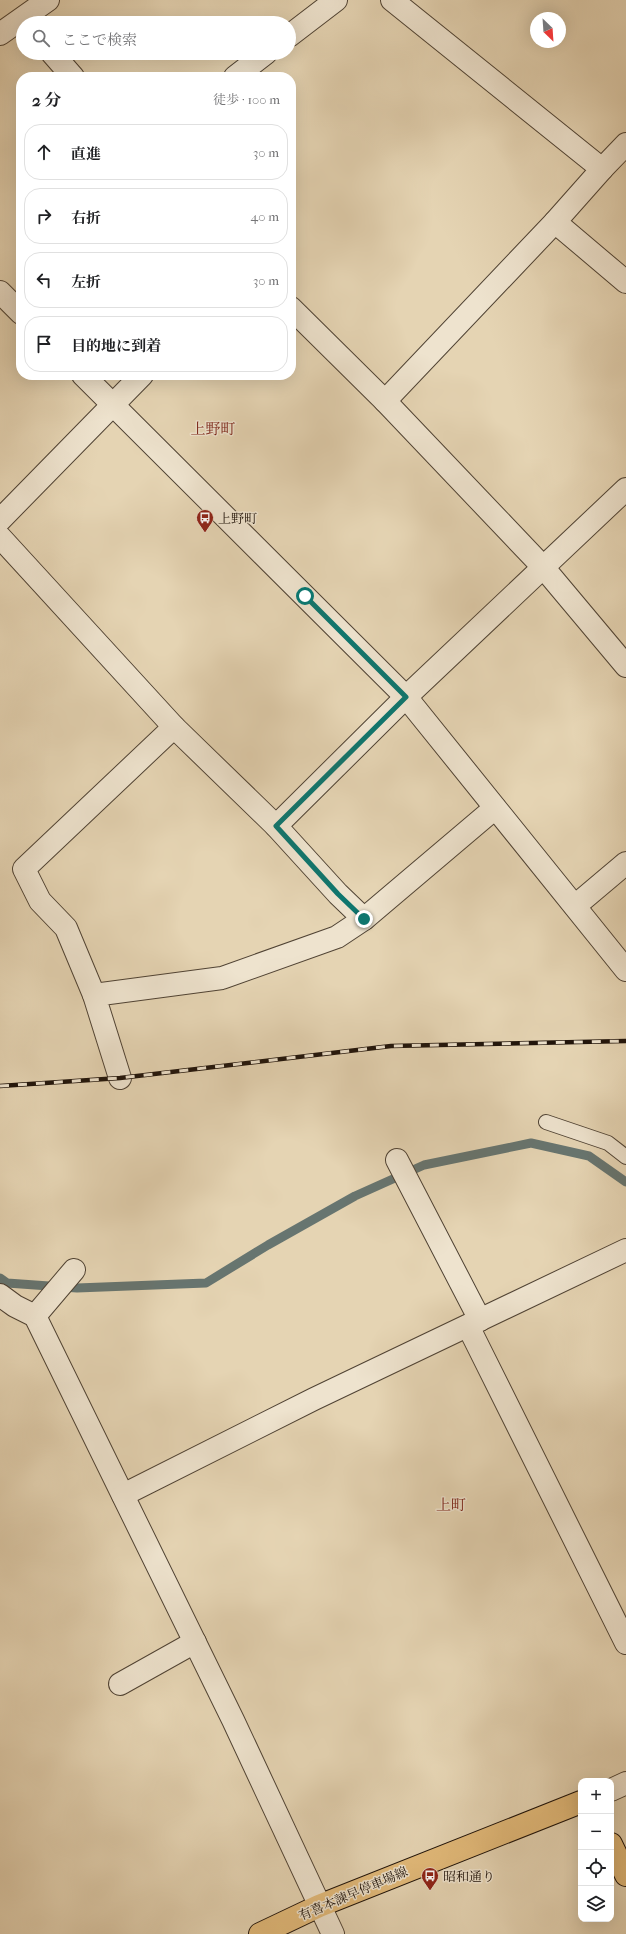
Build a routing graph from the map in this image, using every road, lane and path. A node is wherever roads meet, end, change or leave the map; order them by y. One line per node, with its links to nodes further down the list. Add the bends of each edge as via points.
1 (48, 0): 4 (street)
2 (336, 0): 6 (street)
3 (392, 0): 13 (street)
4 (30, 16)
5 (16, 25): 7 (street)
6 (296, 31)
7 (0, 34)
8 (58, 60): 10 (street)
9 (257, 60): 11 (street)
10 (69, 72)
11 (241, 72)
12 (626, 144): 13 (street)
13 (602, 169): 14 (street)
14 (555, 222): 15 (street); 21 (street)
15 (626, 282)
16 (0, 292): 17 (street)
17 (16, 308)
18 (296, 313): 21 (street)
19 (88, 380): 22 (street)
20 (137, 380): 22 (street)
21 (385, 401): 26 (street)
22 (112, 404): 24 (street); 28 (street)
23 (626, 489): 26 (street)
24 (0, 520)
25 (0, 537): 29 (street)
26 (543, 567): 27 (street); 28 (street)
27 (626, 666)
28 (406, 697): 30 (street); 31 (street)
29 (174, 727): 31 (street); 36 (street, via 24,869 40,901 66,928)
30 (495, 808): 33 (street); 34 (street)
31 (276, 826): 34 (street)
32 (626, 863): 33 (street)
33 (574, 906): 35 (street)
34 (364, 919): 36 (street, via 337,937 222,978)
35 (626, 970)
36 (94, 995): 37 (street)
37 (120, 1078)
38 (546, 1122): 39 (lane, via 608,1143)
39 (626, 1157)
40 (397, 1160): 45 (street)
41 (626, 1250): 45 (street)
42 (74, 1270): 44 (street)
43 (0, 1295): 44 (street, via 15,1306)
44 (40, 1310): 46 (street)
45 (474, 1323): 46 (street, via 314,1399); 48 (street)
46 (123, 1496): 47 (street)
47 (195, 1642): 49 (street); 55 (street)
48 (626, 1644)
49 (120, 1684)
50 (626, 1783): 51 (street)
51 (614, 1789)
52 (578, 1803): 55 (main road, 有喜本諫早停車場線)
53 (614, 1850): 54 (main road)
54 (626, 1875)
55 (319, 1906): 56 (main road, 有喜本諫早停車場線); 57 (street)
56 (260, 1934)
57 (333, 1934)

